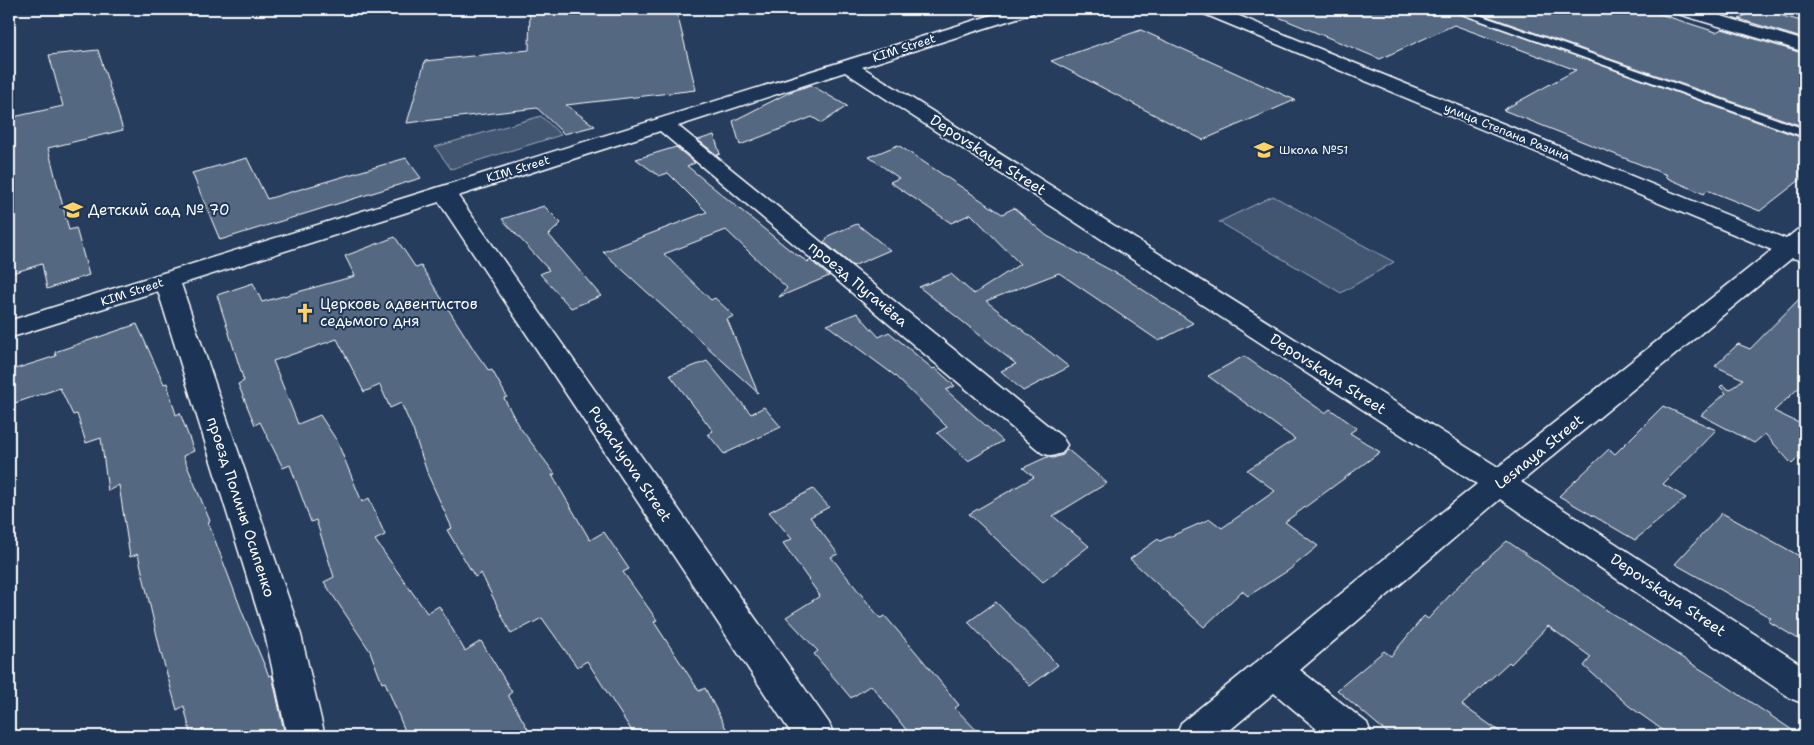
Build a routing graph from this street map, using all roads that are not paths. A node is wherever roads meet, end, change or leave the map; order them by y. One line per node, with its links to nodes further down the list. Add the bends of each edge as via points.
1 (1027, 9): 6 (street, KIM Street)
2 (1208, 9): 10 (street, улица Степана Разина)
3 (1453, 9): 8 (lane)
4 (1681, 9): 5 (street)
5 (1805, 46)
6 (848, 66): 7 (street, KIM Street); 14 (street, Depovskaya Street)
7 (664, 124): 9 (street, KIM Street); 13 (street, проезд Пугачёва)
8 (1805, 133)
9 (444, 192): 11 (street, KIM Street); 18 (street, Pugachyova Street)
10 (1800, 246): 14 (street, Lesnaya Street)
11 (167, 280): 12 (street, KIM Street); 17 (street, проезд Полины Осипенко, via 283,635)
12 (9, 330)
13 (1052, 444)
14 (1499, 484): 15 (street, Lesnaya Street); 16 (street, Depovskaya Street)
15 (1274, 671): 19 (street, Lesnaya Street); 20 (street)
16 (1805, 686)
17 (306, 736)
18 (815, 736)
19 (1195, 736)
20 (1354, 736)

